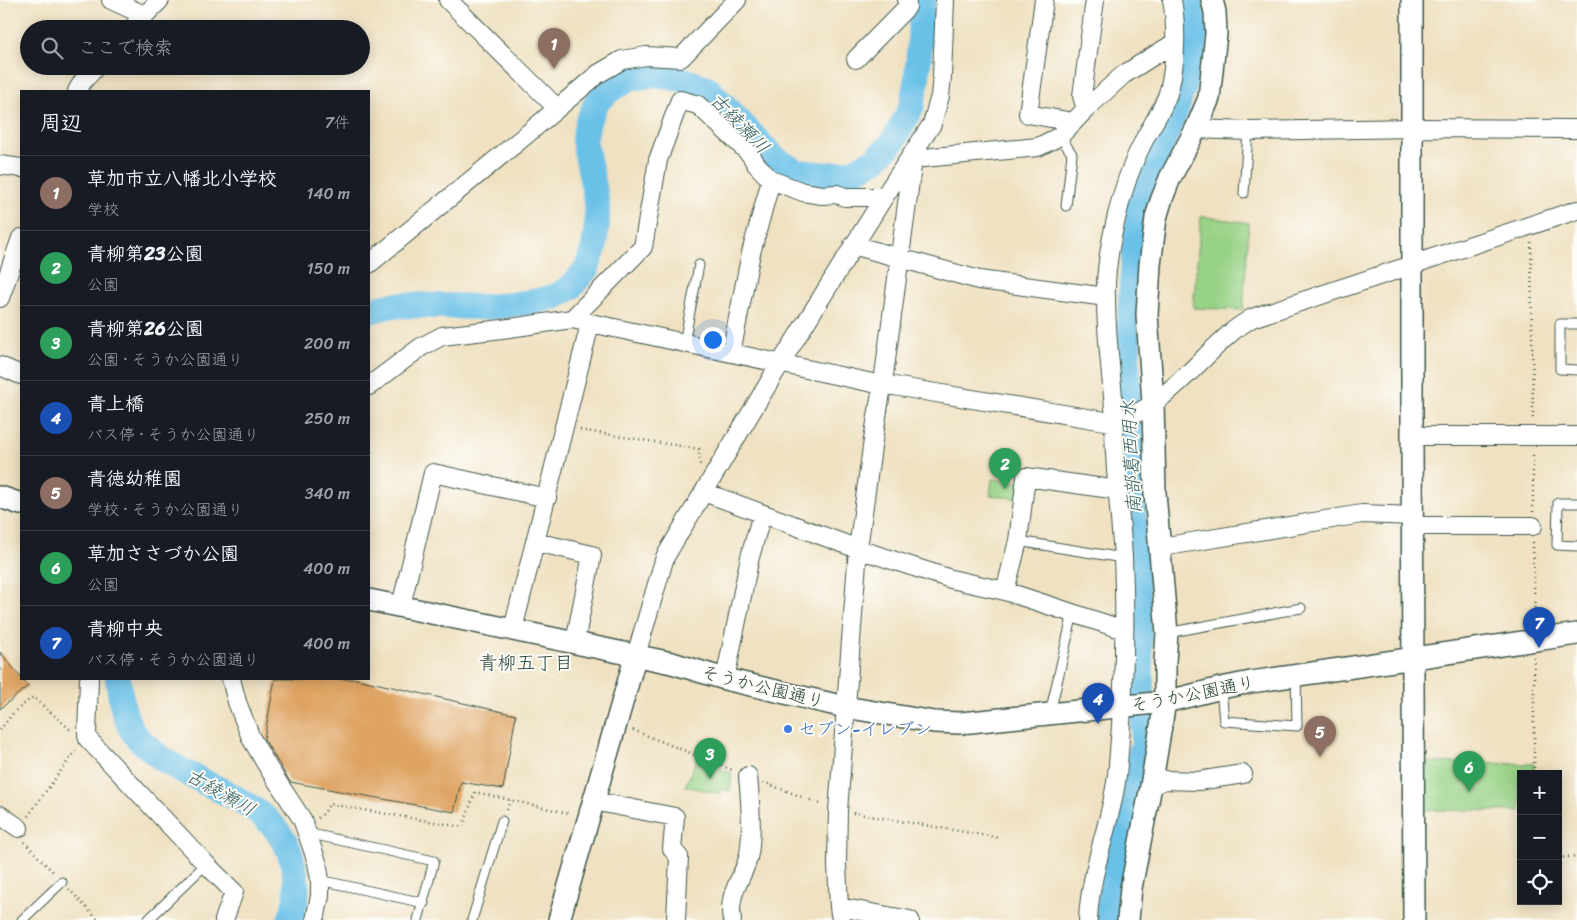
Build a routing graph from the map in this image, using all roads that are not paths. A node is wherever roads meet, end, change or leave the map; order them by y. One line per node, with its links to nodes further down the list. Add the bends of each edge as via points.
1 (111, 0): 12 (street)
2 (160, 0): 12 (street)
3 (448, 0): 18 (street)
4 (737, 0): 18 (street, via 681,58 646,56 622,60 598,74)
5 (907, 0): 15 (street, via 907,7)
6 (945, 0): 26 (street, via 940,96 932,124)
7 (1044, 0): 20 (street, via 1028,114)
8 (1095, 0): 19 (street, via 1082,96)
9 (1172, 0): 14 (street)
10 (1212, 0): 22 (street, via 1216,34 1212,84)
11 (1412, 0): 21 (street)
12 (144, 14): 13 (street)
13 (139, 20)
14 (1174, 43): 19 (street, via 1123,75); 40 (street, via 1170,88 1136,159 1115,221)
15 (856, 59)
16 (89, 75): 17 (street)
17 (78, 90)
18 (557, 108): 37 (street)
19 (1086, 109): 20 (street)
20 (1073, 122): 25 (street)
21 (1413, 128): 23 (street); 24 (street); 39 (street)
22 (1196, 129): 24 (street); 53 (street, via 1170,178 1156,218 1147,315)
23 (1577, 129)
24 (1248, 131): 30 (lane)
25 (1060, 136): 26 (street, via 1038,147); 32 (lane, via 1072,154)
26 (915, 153): 31 (street); 36 (street)
27 (0, 165): 28 (street)
28 (20, 168)
29 (771, 180): 31 (street, via 822,195); 42 (street, via 750,154 698,105 680,100 658,160 643,247); 46 (street, via 751,253)
30 (1244, 194)
31 (884, 197): 35 (street)
32 (1066, 206)
33 (1577, 210): 39 (street)
34 (20, 241): 41 (street)
35 (853, 245): 36 (street); 47 (street)
36 (900, 258): 40 (street, via 979,280); 51 (street)
37 (370, 263)
38 (699, 265): 45 (lane)
39 (1412, 266): 53 (street, via 1252,318 1234,330); 55 (street)
40 (1106, 297): 54 (street)
41 (0, 298)
42 (572, 319): 43 (street); 52 (street, via 442,336 421,346)
43 (590, 324): 45 (street); 60 (street)
44 (1577, 324): 49 (lane, via 1560,324 1560,369)
45 (684, 343): 46 (street)
46 (731, 353): 47 (street)
47 (780, 364): 51 (street); 57 (street)
48 (0, 366): 50 (street)
49 (1577, 370)
50 (20, 375)
51 (882, 384): 54 (street); 70 (street)
52 (370, 385)
53 (1151, 405): 54 (street); 69 (street)
54 (1115, 421): 58 (street, via 1114,458)
55 (1412, 436): 56 (street); 64 (street)
56 (1577, 436)
57 (705, 490): 63 (street); 82 (street, via 664,557)
58 (1118, 490): 66 (street, via 1026,477); 71 (street)
59 (0, 496): 62 (street)
60 (547, 498): 67 (street); 74 (street, via 434,474)
61 (1577, 503): 68 (lane, via 1558,503 1557,545)
62 (20, 504)
63 (762, 514): 70 (street); 85 (street)
64 (1413, 521): 65 (street); 69 (street, via 1362,514); 83 (street)
65 (1533, 526)
66 (1018, 541): 71 (lane); 72 (street)
67 (536, 542): 77 (street); 81 (street, via 592,555)
68 (1577, 546)
69 (1161, 547): 79 (street)
70 (858, 550): 72 (street, via 951,579); 90 (street)
71 (1123, 558): 78 (street)
72 (1005, 591): 76 (street)
73 (370, 600): 74 (street, そうか公園通り)
74 (401, 606): 77 (street, そうか公園通り)
75 (1301, 608): 79 (lane)
76 (1073, 613): 78 (street); 92 (lane)
77 (513, 629): 81 (street, そうか公園通り)
78 (1124, 630): 91 (street)
79 (1167, 633): 89 (street)
80 (1577, 634): 83 (street, そうか公園通り)
81 (575, 642): 82 (street, そうか公園通り)
82 (636, 655): 85 (street, そうか公園通り); 96 (street)
83 (1414, 658): 84 (street, そうか公園通り); 118 (street)
84 (1296, 675): 88 (street, そうか公園通り); 88 (lane, via 1297,726 1224,721)
85 (725, 679): 90 (street, そうか公園通り)
86 (88, 680): 101 (street, via 84,738 88,738)
87 (231, 680): 100 (street, via 251,738 302,819)
88 (1221, 688): 89 (street, そうか公園通り)
89 (1162, 702): 91 (street, そうか公園通り); 95 (street)
90 (845, 707): 92 (street, そうか公園通り, via 934,722 961,723); 105 (street, via 838,811)
91 (1126, 707): 92 (street, そうか公園通り); 116 (street, via 1113,804 1101,843)
92 (1050, 714)
93 (1243, 774): 95 (street, via 1198,781 1164,780)
94 (747, 784): 114 (street, via 750,840 748,857 732,899)
95 (1151, 786): 117 (street)
96 (594, 801): 112 (street); 113 (street, via 675,817 672,849 679,857)
97 (0, 815): 99 (street)
98 (502, 821): 111 (lane)
99 (19, 828)
100 (306, 831): 102 (street); 104 (lane, via 434,861)
101 (206, 864): 107 (lane); 108 (street, via 234,892)
102 (320, 880): 104 (lane); 109 (street)
103 (62, 882): 106 (lane)
104 (424, 903): 110 (lane)
105 (840, 914): 115 (street)
106 (22, 920)
107 (148, 920)
108 (224, 920)
109 (315, 920)
110 (418, 920)
111 (472, 920)
112 (558, 920)
113 (676, 920)
114 (732, 920)
115 (910, 920)
116 (1088, 920)
117 (1128, 920)
118 (1414, 920)

